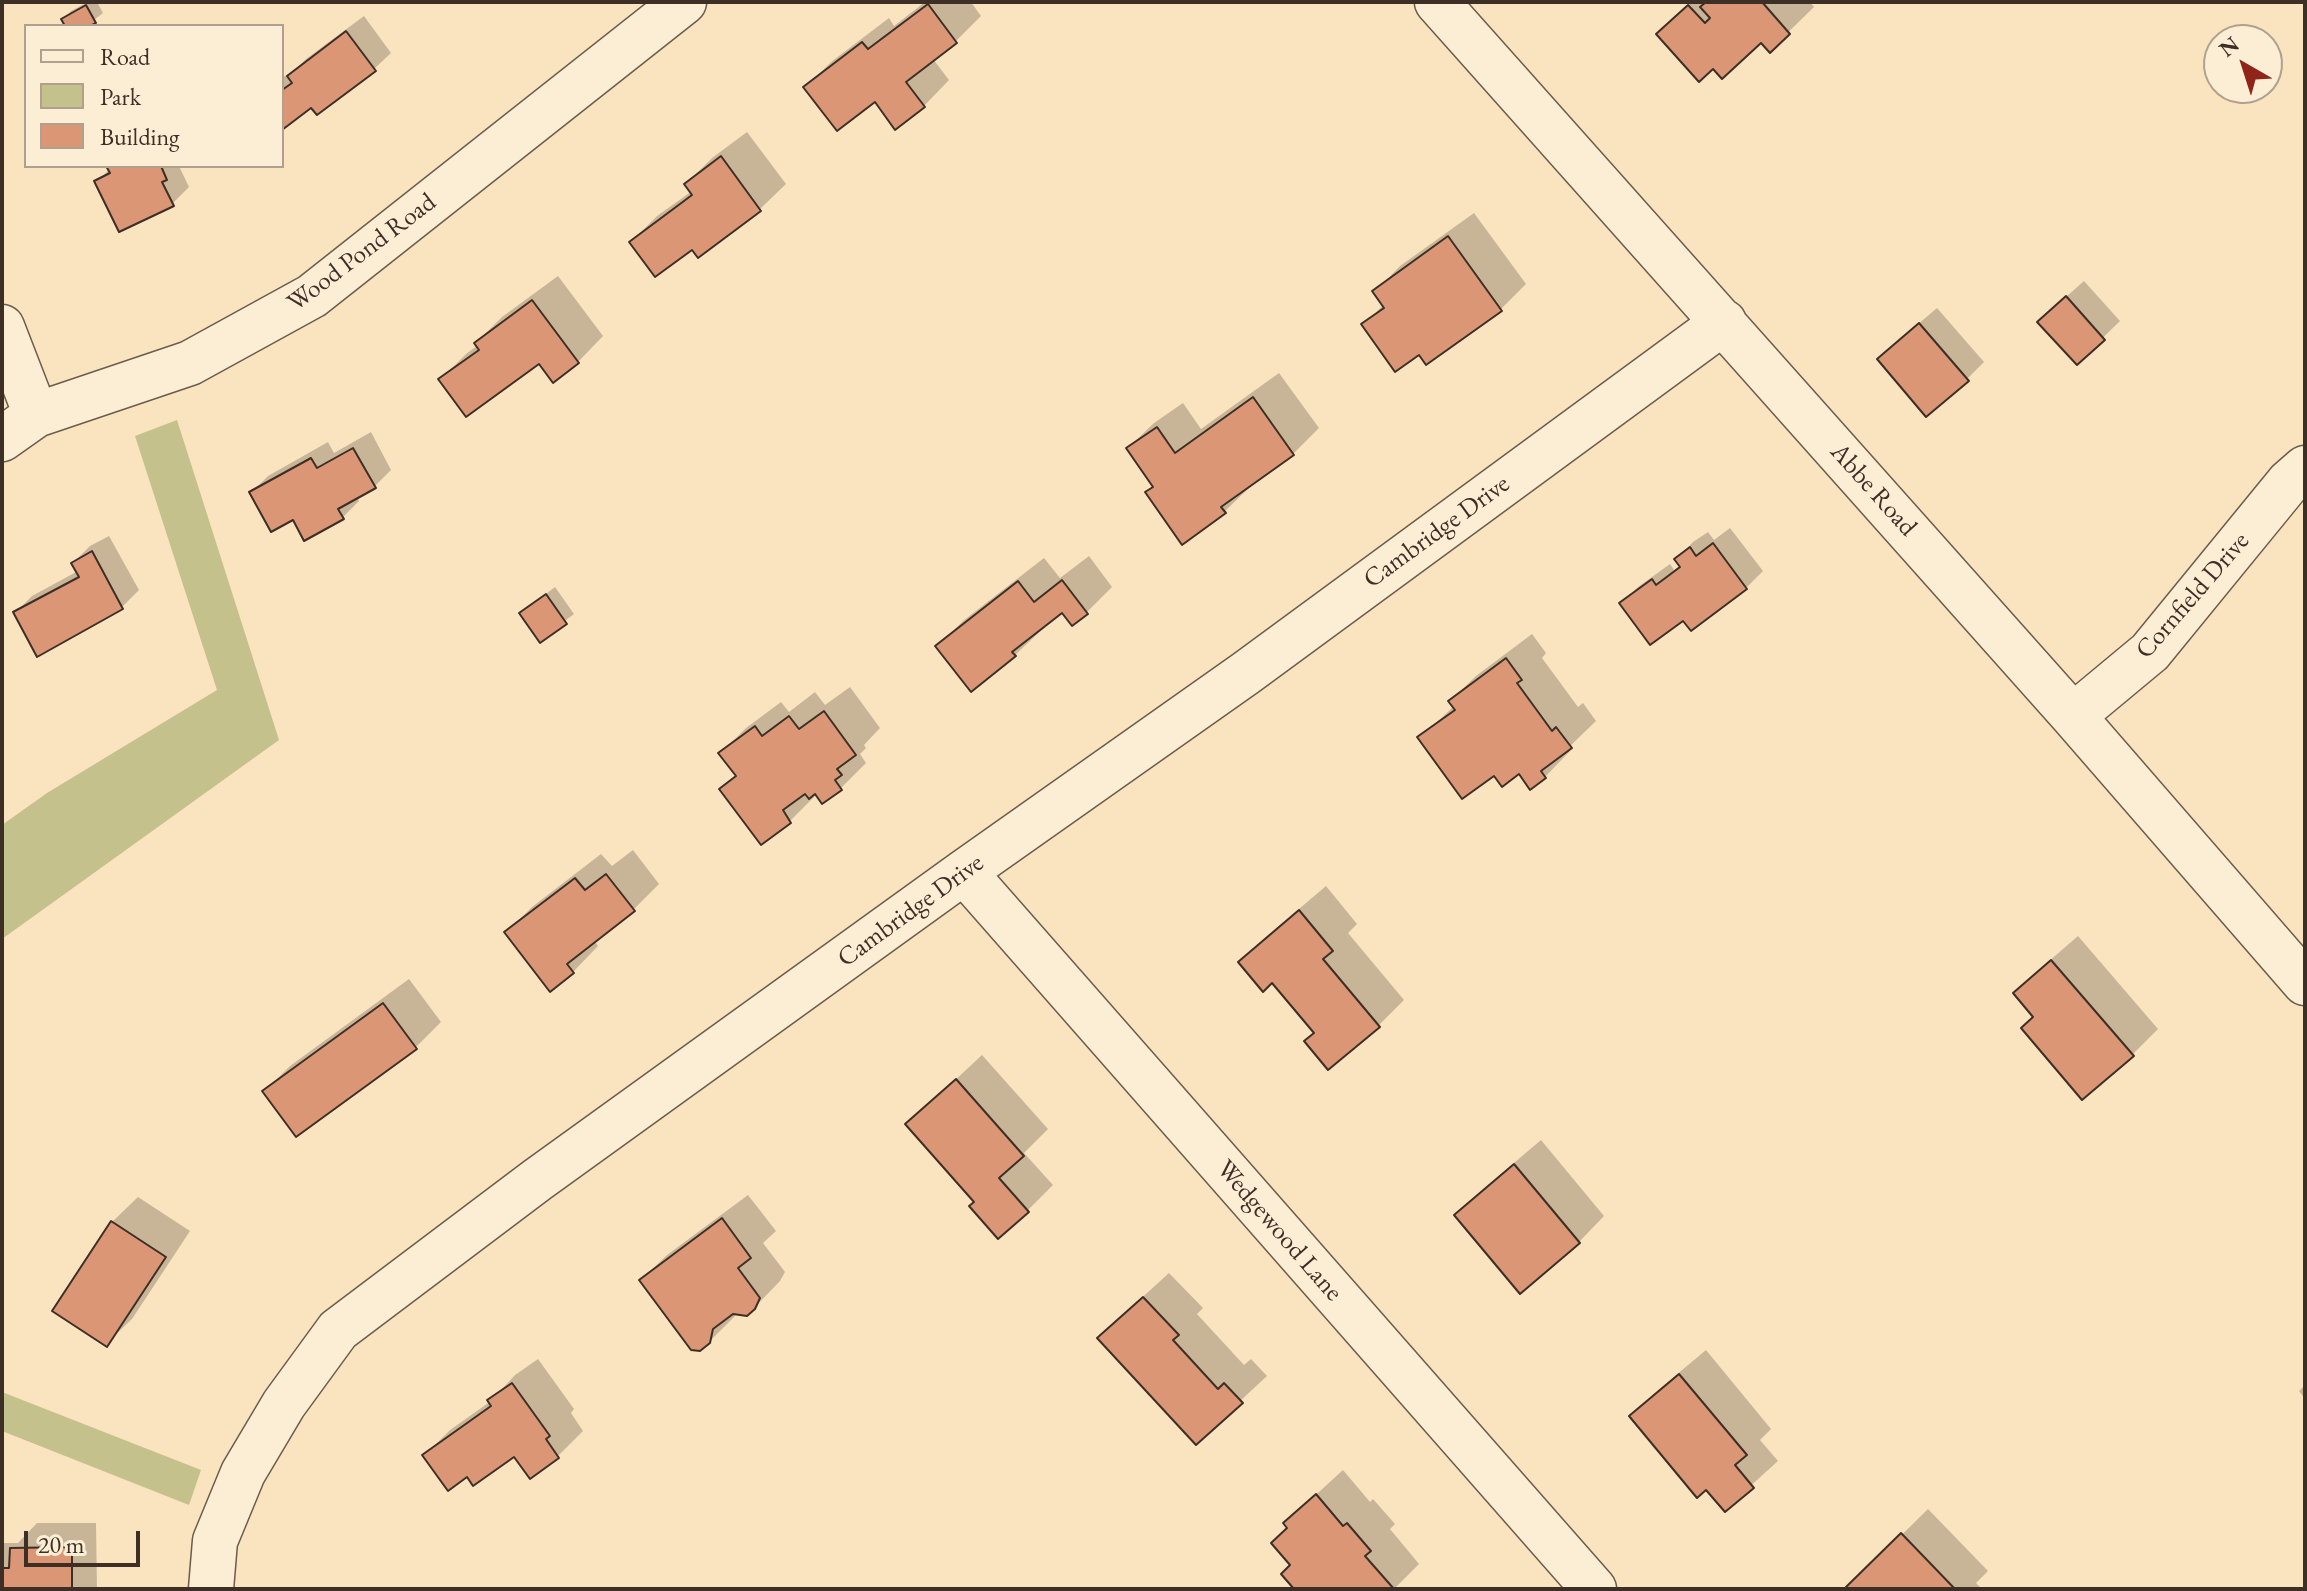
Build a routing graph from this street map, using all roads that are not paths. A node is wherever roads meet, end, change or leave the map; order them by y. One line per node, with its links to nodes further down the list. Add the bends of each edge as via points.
1 (684, 2): 5 (street, Wood Pond Road, via 312,296 190,363)
2 (1455, 8): 3 (street, Abbe Road)
3 (1724, 322): 7 (street, Abbe Road); 8 (street, Cambridge Drive, via 1246,673)
4 (2, 327): 5 (street)
5 (19, 427)
6 (2305, 468): 7 (street, Cornfield Drive, via 2150,652)
7 (2073, 716): 9 (street, Abbe Road)
8 (964, 872): 10 (street, Cambridge Drive, via 338,1330 284,1404 243,1473 215,1541); 11 (street, Wedgewood Lane)
9 (2305, 983)
10 (211, 1589)
11 (1594, 1589)

